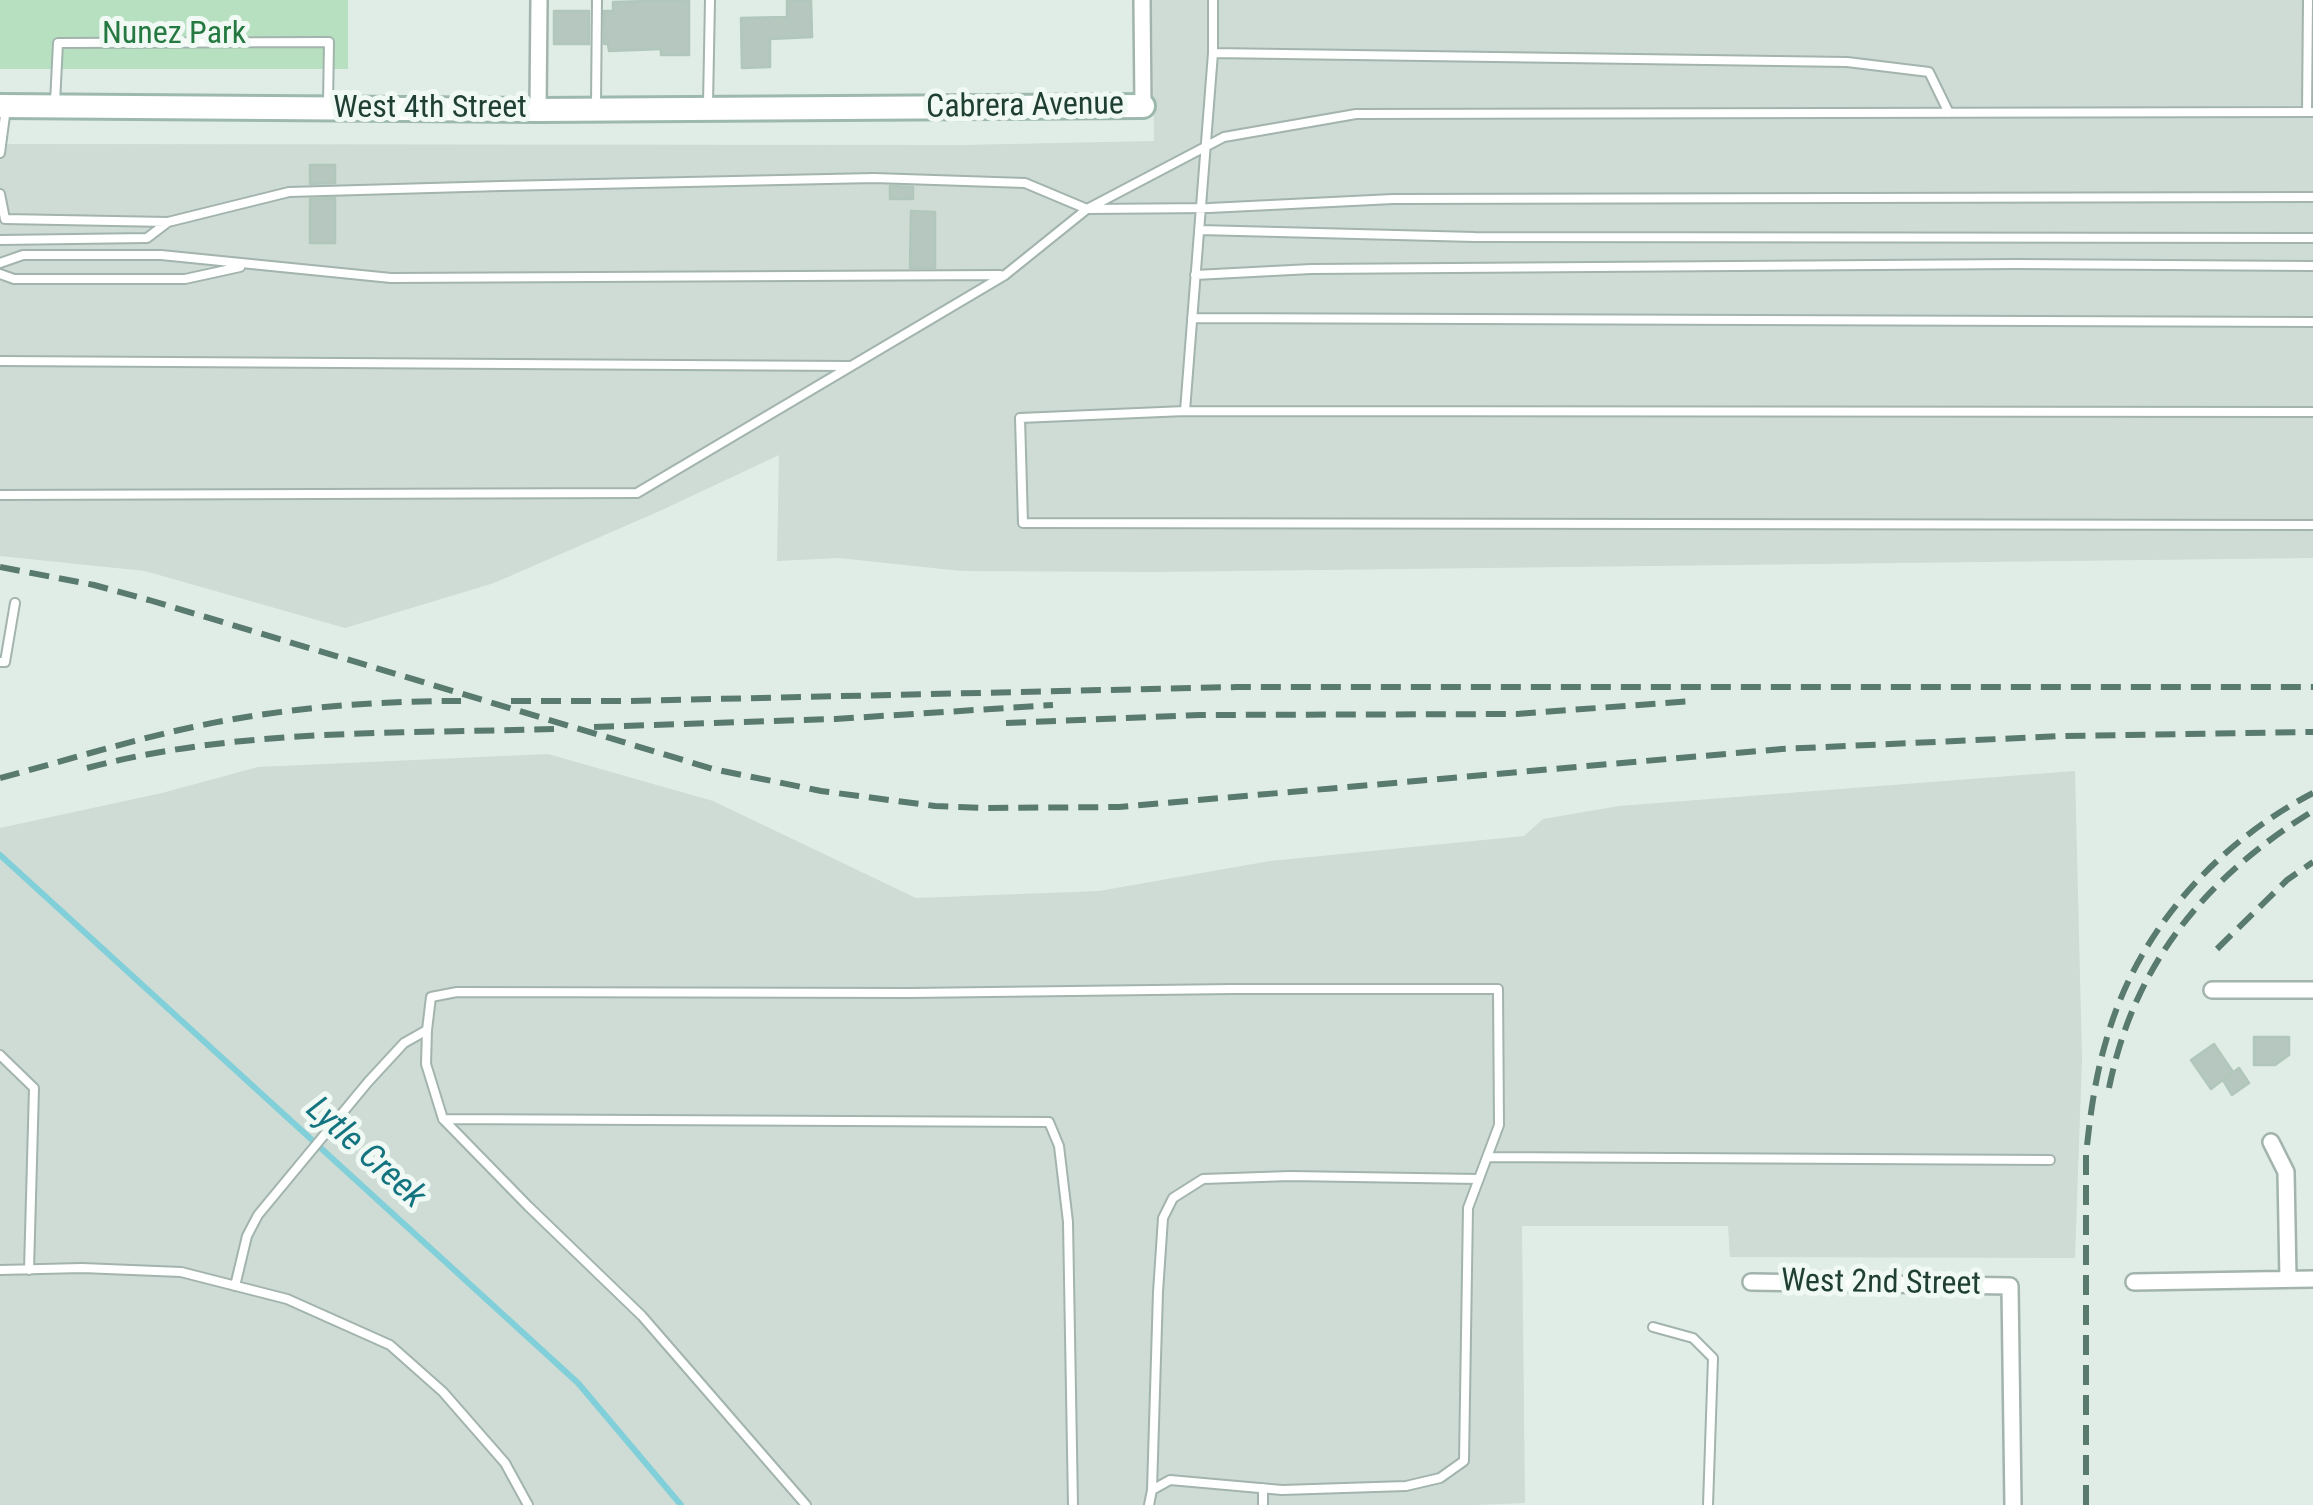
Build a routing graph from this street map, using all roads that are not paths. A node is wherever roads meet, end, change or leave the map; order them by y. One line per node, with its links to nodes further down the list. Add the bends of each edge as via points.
1 (539, 0): 15 (street)
2 (597, 0): 12 (lane)
3 (710, 0): 13 (lane)
4 (1142, 0): 10 (street, Cabrera Avenue)
5 (1213, 0): 7 (lane)
6 (2308, 0): 16 (lane)
7 (1213, 53): 17 (lane, via 1847,62 1929,72); 18 (lane)
8 (3, 106): 9 (street, West 4th Street); 19 (lane)
9 (55, 106): 11 (street, West 4th Street); 11 (lane, via 58,44 328,42)
10 (1142, 106): 14 (street, Cabrera Avenue)
11 (328, 108): 15 (street, West 4th Street)
12 (596, 109): 13 (street, West 4th Street); 15 (street, West 4th Street)
13 (708, 109): 14 (street, West 4th Street)
14 (861, 109)
15 (538, 110)
16 (2310, 112): 17 (lane)
17 (1949, 113): 18 (lane, via 1356,114 1224,137)
18 (1205, 148): 22 (lane); 23 (lane)
19 (0, 153)
20 (0, 194): 24 (lane, via 4,219)
21 (2313, 197): 22 (lane, via 1412,199)
22 (1200, 208): 23 (lane); 25 (lane)
23 (1087, 209): 24 (lane, via 1025,183 874,178 289,192); 33 (lane)
24 (168, 222): 27 (lane, via 147,238)
25 (1199, 230): 26 (lane, via 1475,237); 32 (lane)
26 (2313, 238)
27 (0, 240)
28 (0, 263): 29 (lane, via 23,255 161,254)
29 (249, 265): 31 (lane, via 185,279); 33 (lane, via 391,278)
30 (2313, 266): 32 (lane)
31 (0, 274)
32 (1195, 274): 34 (lane)
33 (1005, 276): 37 (lane)
34 (1192, 318): 35 (lane); 38 (lane)
35 (2313, 322)
36 (0, 361): 37 (lane)
37 (851, 366): 40 (lane, via 637,492)
38 (1185, 411): 39 (lane); 41 (lane, via 1020,418 1023,523)
39 (2313, 412)
40 (0, 495)
41 (2313, 525)
42 (15, 603): 43 (lane)
43 (0, 662)
44 (2212, 990): 45 (street)
45 (2313, 990)
46 (427, 1030): 48 (lane, via 426,1064); 50 (lane, via 431,997 457,992 1498,989 1498,1125); 59 (lane, via 404,1043 368,1082 258,1215)
47 (0, 1056): 54 (lane, via 34,1088)
48 (443, 1119): 64 (lane, via 642,1316); 65 (lane, via 1049,1122 1059,1146 1068,1222)
49 (2271, 1142): 55 (street, via 2286,1172)
50 (1487, 1157): 51 (lane); 52 (lane)
51 (2050, 1160)
52 (1479, 1179): 61 (lane, via 1468,1208 1464,1461 1440,1478 1406,1486); 62 (lane, via 1202,1179 1173,1198 1163,1218)
53 (0, 1270): 54 (lane)
54 (29, 1270): 59 (lane, via 181,1272)
55 (2288, 1279): 56 (street); 58 (street)
56 (2313, 1279)
57 (1751, 1282): 69 (street, West 2nd Street, via 2010,1286)
58 (2134, 1282)
59 (235, 1286): 63 (lane, via 287,1299 390,1345 443,1392 505,1463)
60 (1654, 1327): 68 (lane, via 1693,1338 1713,1358)
61 (1263, 1488): 62 (lane, via 1170,1480); 67 (lane)
62 (1152, 1490): 66 (lane)
63 (528, 1505)
64 (806, 1505)
65 (1073, 1505)
66 (1149, 1505)
67 (1263, 1505)
68 (1708, 1505)
69 (2013, 1505)

